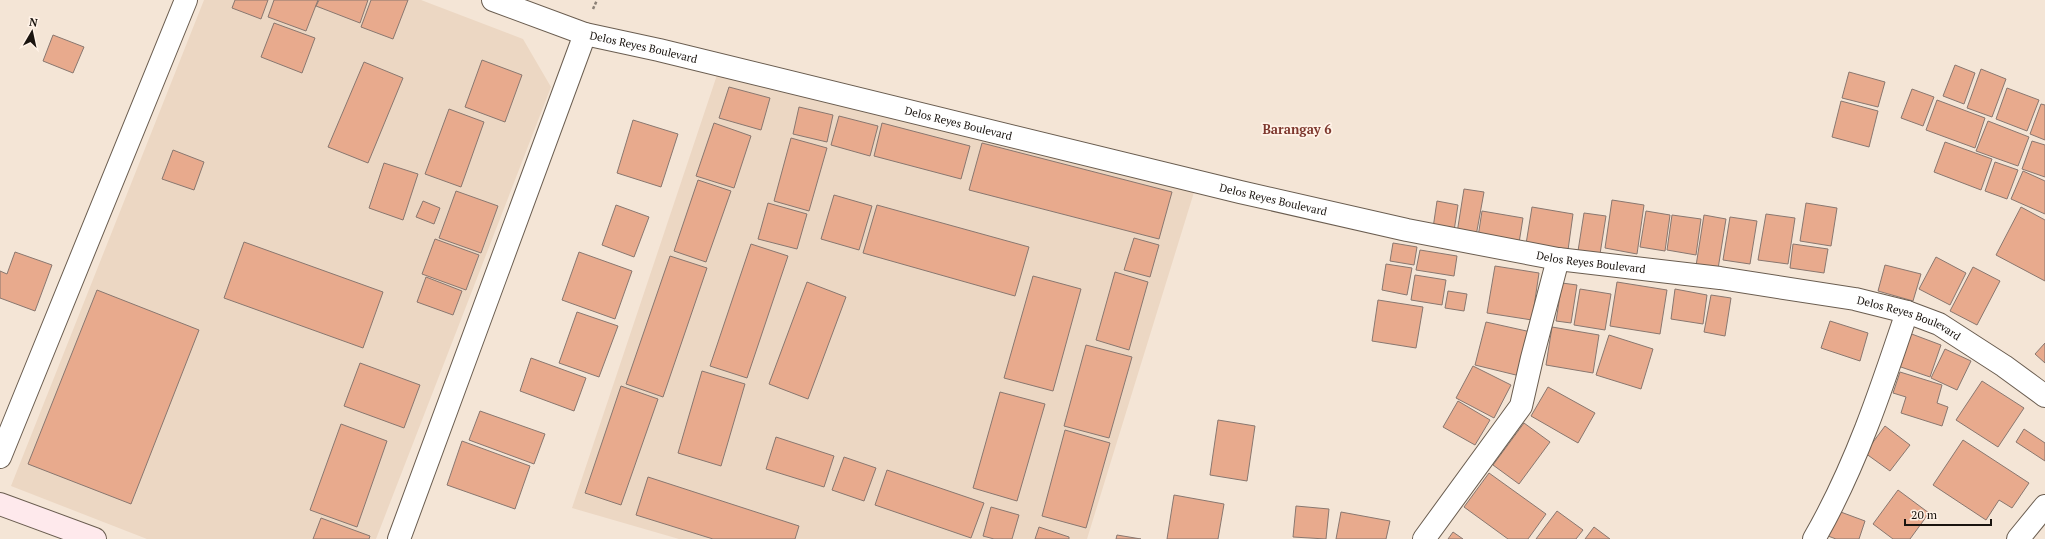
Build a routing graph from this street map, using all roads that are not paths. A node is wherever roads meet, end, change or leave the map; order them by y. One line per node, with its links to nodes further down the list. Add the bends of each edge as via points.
1 (186, 0): 7 (street)
2 (493, 0): 3 (street, Delos Reyes Boulevard)
3 (584, 34): 4 (street, Delos Reyes Boulevard, via 1247,193 1407,230); 11 (street)
4 (1558, 260): 5 (street, Delos Reyes Boulevard, via 1720,278 1855,299); 12 (street, via 1521,406)
5 (1906, 312): 6 (street, Delos Reyes Boulevard, via 1939,324); 13 (street, via 1875,409)
6 (2045, 396)
7 (0, 457)
8 (0, 504): 10 (main road)
9 (2045, 506): 14 (street)
10 (95, 539)
11 (399, 539)
12 (1424, 539)
13 (1814, 539)
14 (2018, 539)

